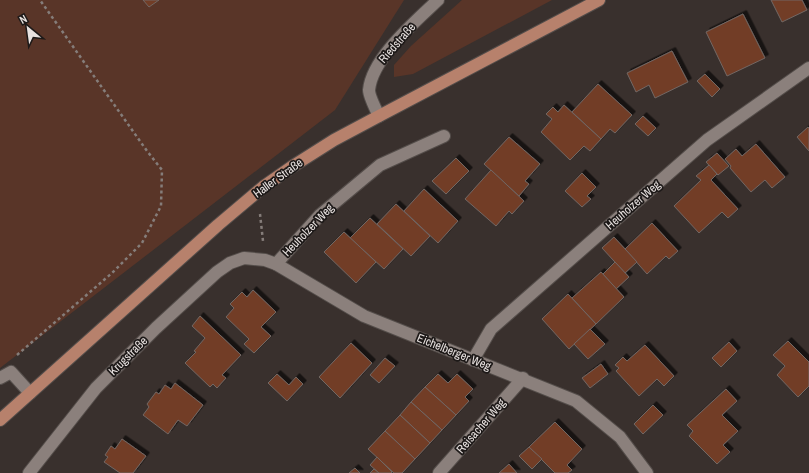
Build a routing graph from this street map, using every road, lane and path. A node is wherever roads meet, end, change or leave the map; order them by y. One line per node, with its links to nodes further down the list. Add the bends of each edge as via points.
1 (40, 0): 11 (path, via 162,170 161,206 142,243 112,273 12,358)
2 (438, 0): 5 (street, Riedstraße, via 381,59 373,74 369,91)
3 (599, 0): 5 (main road, Haller Straße)
4 (809, 68): 10 (street, Heuholzer Weg, via 701,145 491,329)
5 (379, 116): 14 (main road, Haller Straße, via 334,140 264,187)
6 (444, 136): 9 (street, Heuholzer Weg, via 380,165 320,215)
7 (259, 211): 9 (path)
8 (244, 258): 9 (street, Eichelberger Weg); 16 (street, Krugstraße, via 216,272 96,388)
9 (270, 262): 10 (street, Eichelberger Weg, via 364,316)
10 (473, 360): 13 (street, Eichelberger Weg)
11 (12, 372): 12 (street); 14 (street)
12 (0, 378)
13 (522, 378): 17 (street, Reisacher Weg); 18 (street, Eichelberger Weg, via 576,401 620,437)
14 (30, 392): 15 (main road, Haller Straße)
15 (0, 420)
16 (29, 473)
17 (439, 473)
18 (647, 473)

